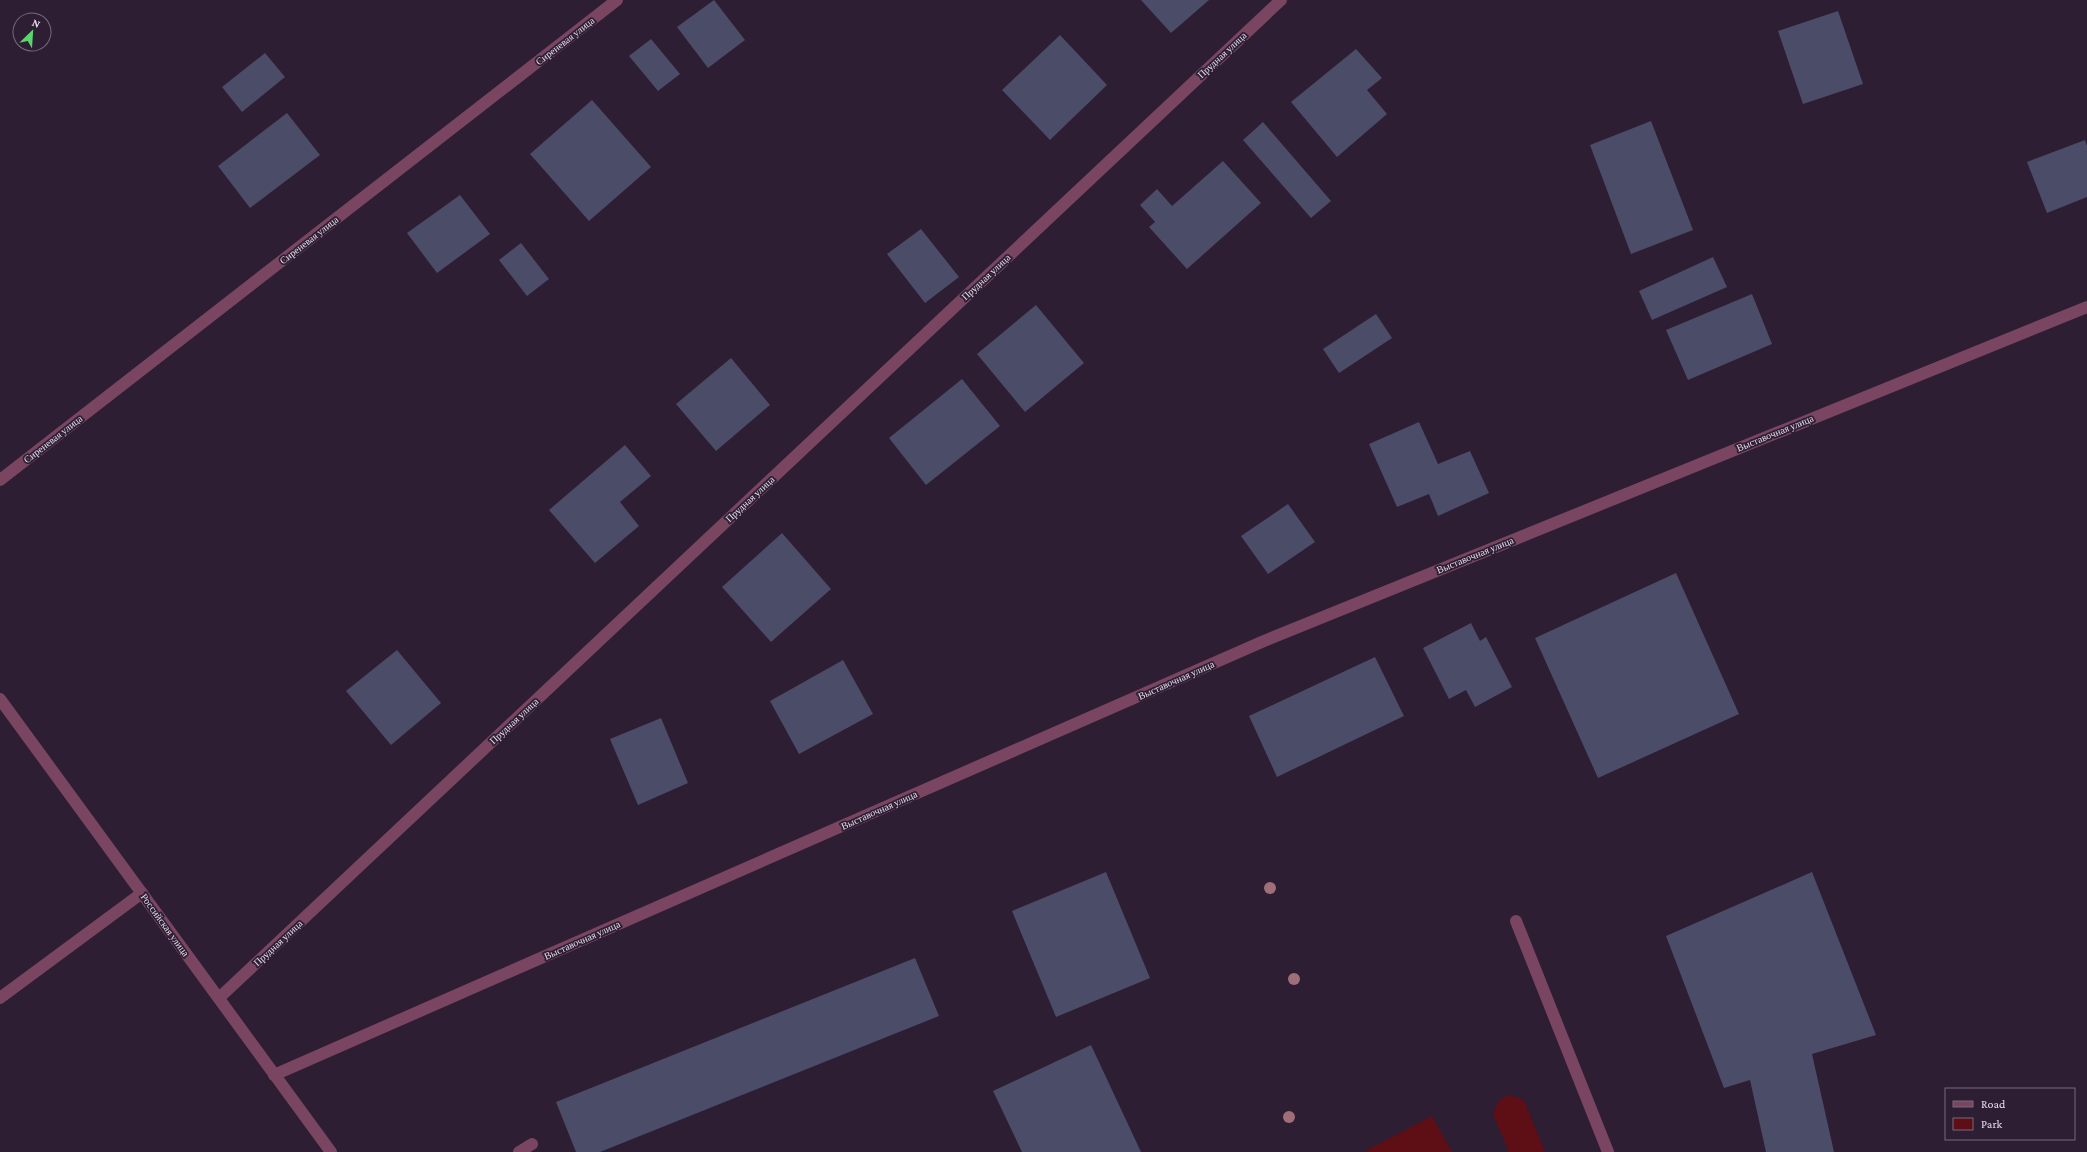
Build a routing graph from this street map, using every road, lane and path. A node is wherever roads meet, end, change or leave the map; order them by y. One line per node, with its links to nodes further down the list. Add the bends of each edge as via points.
1 (617, 0): 4 (street, Сиреневая улица)
2 (1281, 0): 9 (street, Прудная улица)
3 (2087, 307): 10 (street, Выставочная улица, via 1264,641)
4 (0, 480)
5 (0, 699): 6 (street, Российская улица)
6 (142, 893): 8 (street); 9 (street, Российская улица)
7 (1516, 921): 14 (street)
8 (0, 998)
9 (219, 998): 10 (street, Российская улица)
10 (274, 1075): 12 (street, Российская улица)
11 (532, 1144): 13 (street)
12 (330, 1152)
13 (519, 1152)
14 (1608, 1152)

